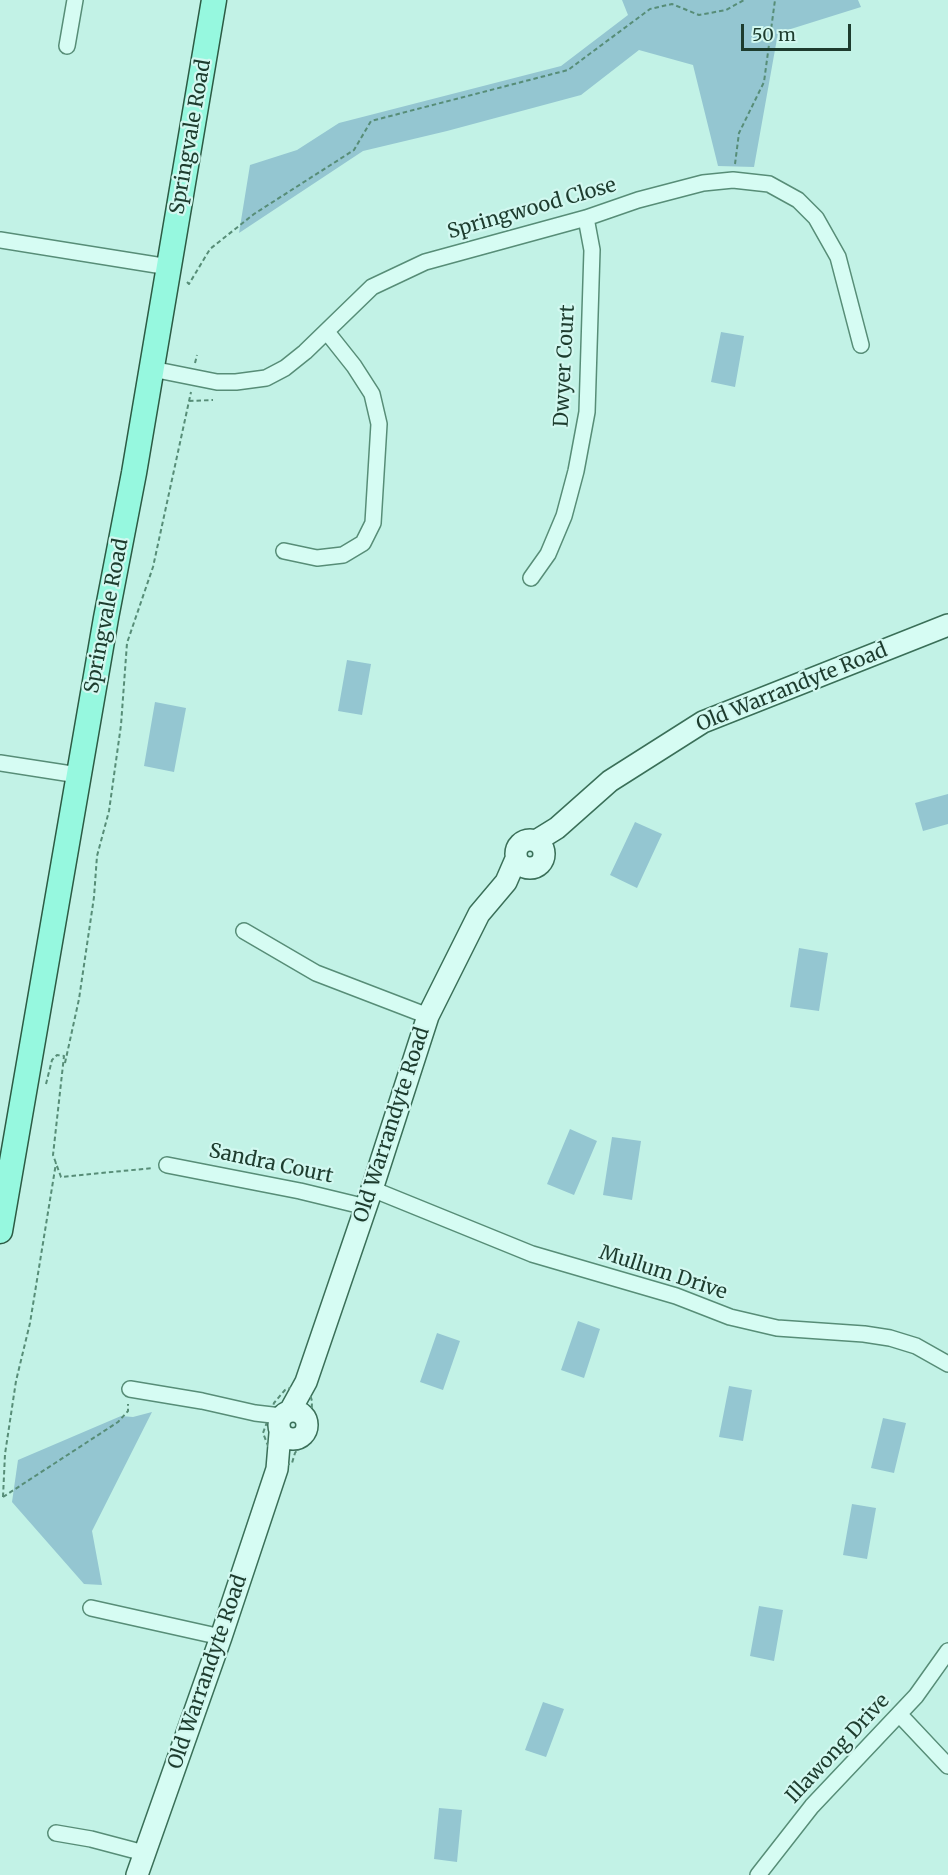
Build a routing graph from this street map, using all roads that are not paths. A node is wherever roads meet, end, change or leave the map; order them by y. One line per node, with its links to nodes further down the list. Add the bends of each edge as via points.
1 (75, 0): 3 (street)
2 (214, 0): 6 (main road, Springvale Road)
3 (67, 46)
4 (586, 218): 7 (street, Springwood Close, via 425,262 372,287); 8 (street, Springwood Close, via 703,183 733,180 769,184 798,200 816,218 838,257); 11 (street, Dwyer Court, via 592,250 588,412 564,516 548,554)
5 (0, 240): 6 (street)
6 (169, 267): 9 (main road, Springvale Road)
7 (327, 332): 9 (street, Springwood Close, via 285,368 266,378 217,381); 10 (street, via 372,394 379,424 373,523 363,543 343,555 317,558)
8 (861, 345)
9 (152, 369): 14 (main road, Springvale Road)
10 (284, 551)
11 (531, 578)
12 (948, 625): 16 (main road, Old Warrandyte Road, via 703,722 610,781 540,847 540,864 522,864 479,914)
13 (0, 763): 14 (street)
14 (78, 775): 18 (main road, Springvale Road)
15 (244, 931): 16 (street, via 316,974)
16 (428, 1016): 19 (main road, Old Warrandyte Road)
17 (167, 1165): 19 (street, Sandra Court, via 300,1191)
18 (5, 1175): 20 (main road, Springvale Road)
19 (369, 1198): 21 (street, Mullum Drive, via 532,1254 656,1289 730,1317 777,1329 890,1338); 23 (main road, Old Warrandyte Road)
20 (0, 1231)
21 (946, 1358)
22 (130, 1389): 23 (street, via 202,1401)
23 (289, 1424): 25 (main road, Old Warrandyte Road)
24 (91, 1608): 25 (street)
25 (222, 1637): 30 (main road, Old Warrandyte Road)
26 (948, 1651): 27 (street, Illawong Drive)
27 (899, 1714): 28 (street); 32 (street, Illawong Drive, via 812,1806)
28 (948, 1766)
29 (56, 1833): 30 (street)
30 (144, 1854): 31 (main road, Old Warrandyte Road)
31 (137, 1875)
32 (758, 1875)

